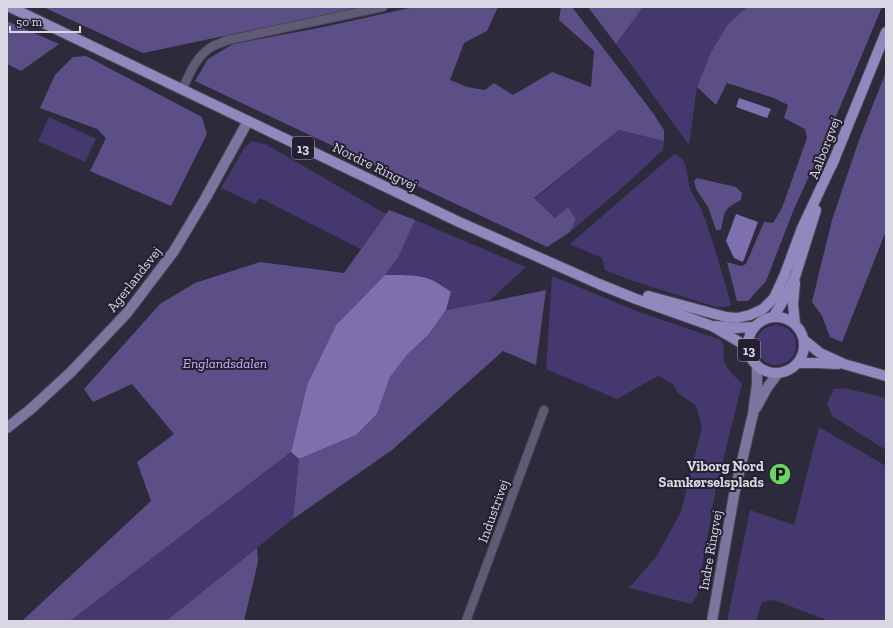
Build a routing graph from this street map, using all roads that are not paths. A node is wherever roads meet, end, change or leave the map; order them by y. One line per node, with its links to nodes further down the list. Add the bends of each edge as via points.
1 (10, 7): 4 (main road, Nordre Ringvej / 13)
2 (384, 7): 4 (street, via 228,40 202,55 192,67)
3 (886, 32): 6 (main road, Aalborgvej / 13)
4 (182, 90): 5 (main road, Nordre Ringvej / 13)
5 (248, 121): 8 (main road, Nordre Ringvej / 13, via 459,222); 22 (street, Agerlandsvej, via 174,251 127,313 71,372)
6 (834, 160): 7 (main road, Aalborgvej / 13); 8 (main road, 13, via 802,228 774,298 763,309 737,318 726,317)
7 (795, 277): 9 (main road, Aalborgvej); 10 (main road, Aalborgvej / 13)
8 (599, 284): 11 (main road, Nordre Ringvej / 13)
9 (773, 317): 10 (main road, via 781,317); 12 (main road, 13, via 759,322)
10 (795, 324): 13 (main road, 13)
11 (712, 326): 12 (main road, Nordre Ringvej); 14 (main road, Nordre Ringvej / 13)
12 (754, 327): 14 (main road, 13, via 750,333)
13 (804, 340): 15 (main road, via 804,352); 16 (main road, via 820,353)
14 (748, 347): 17 (main road, 13, via 749,354)
15 (798, 363): 16 (main road); 18 (main road, via 789,370)
16 (844, 364): 19 (main road)
17 (757, 366): 18 (main road, 13, via 770,373); 21 (street, Indre Ringvej)
18 (778, 373): 21 (street, Indre Ringvej, via 766,388)
19 (886, 376)
20 (544, 410): 23 (street, Industrivej)
21 (753, 414): 24 (street, Indre Ringvej, via 734,495)
22 (7, 428)
23 (466, 621)
24 (712, 621)

